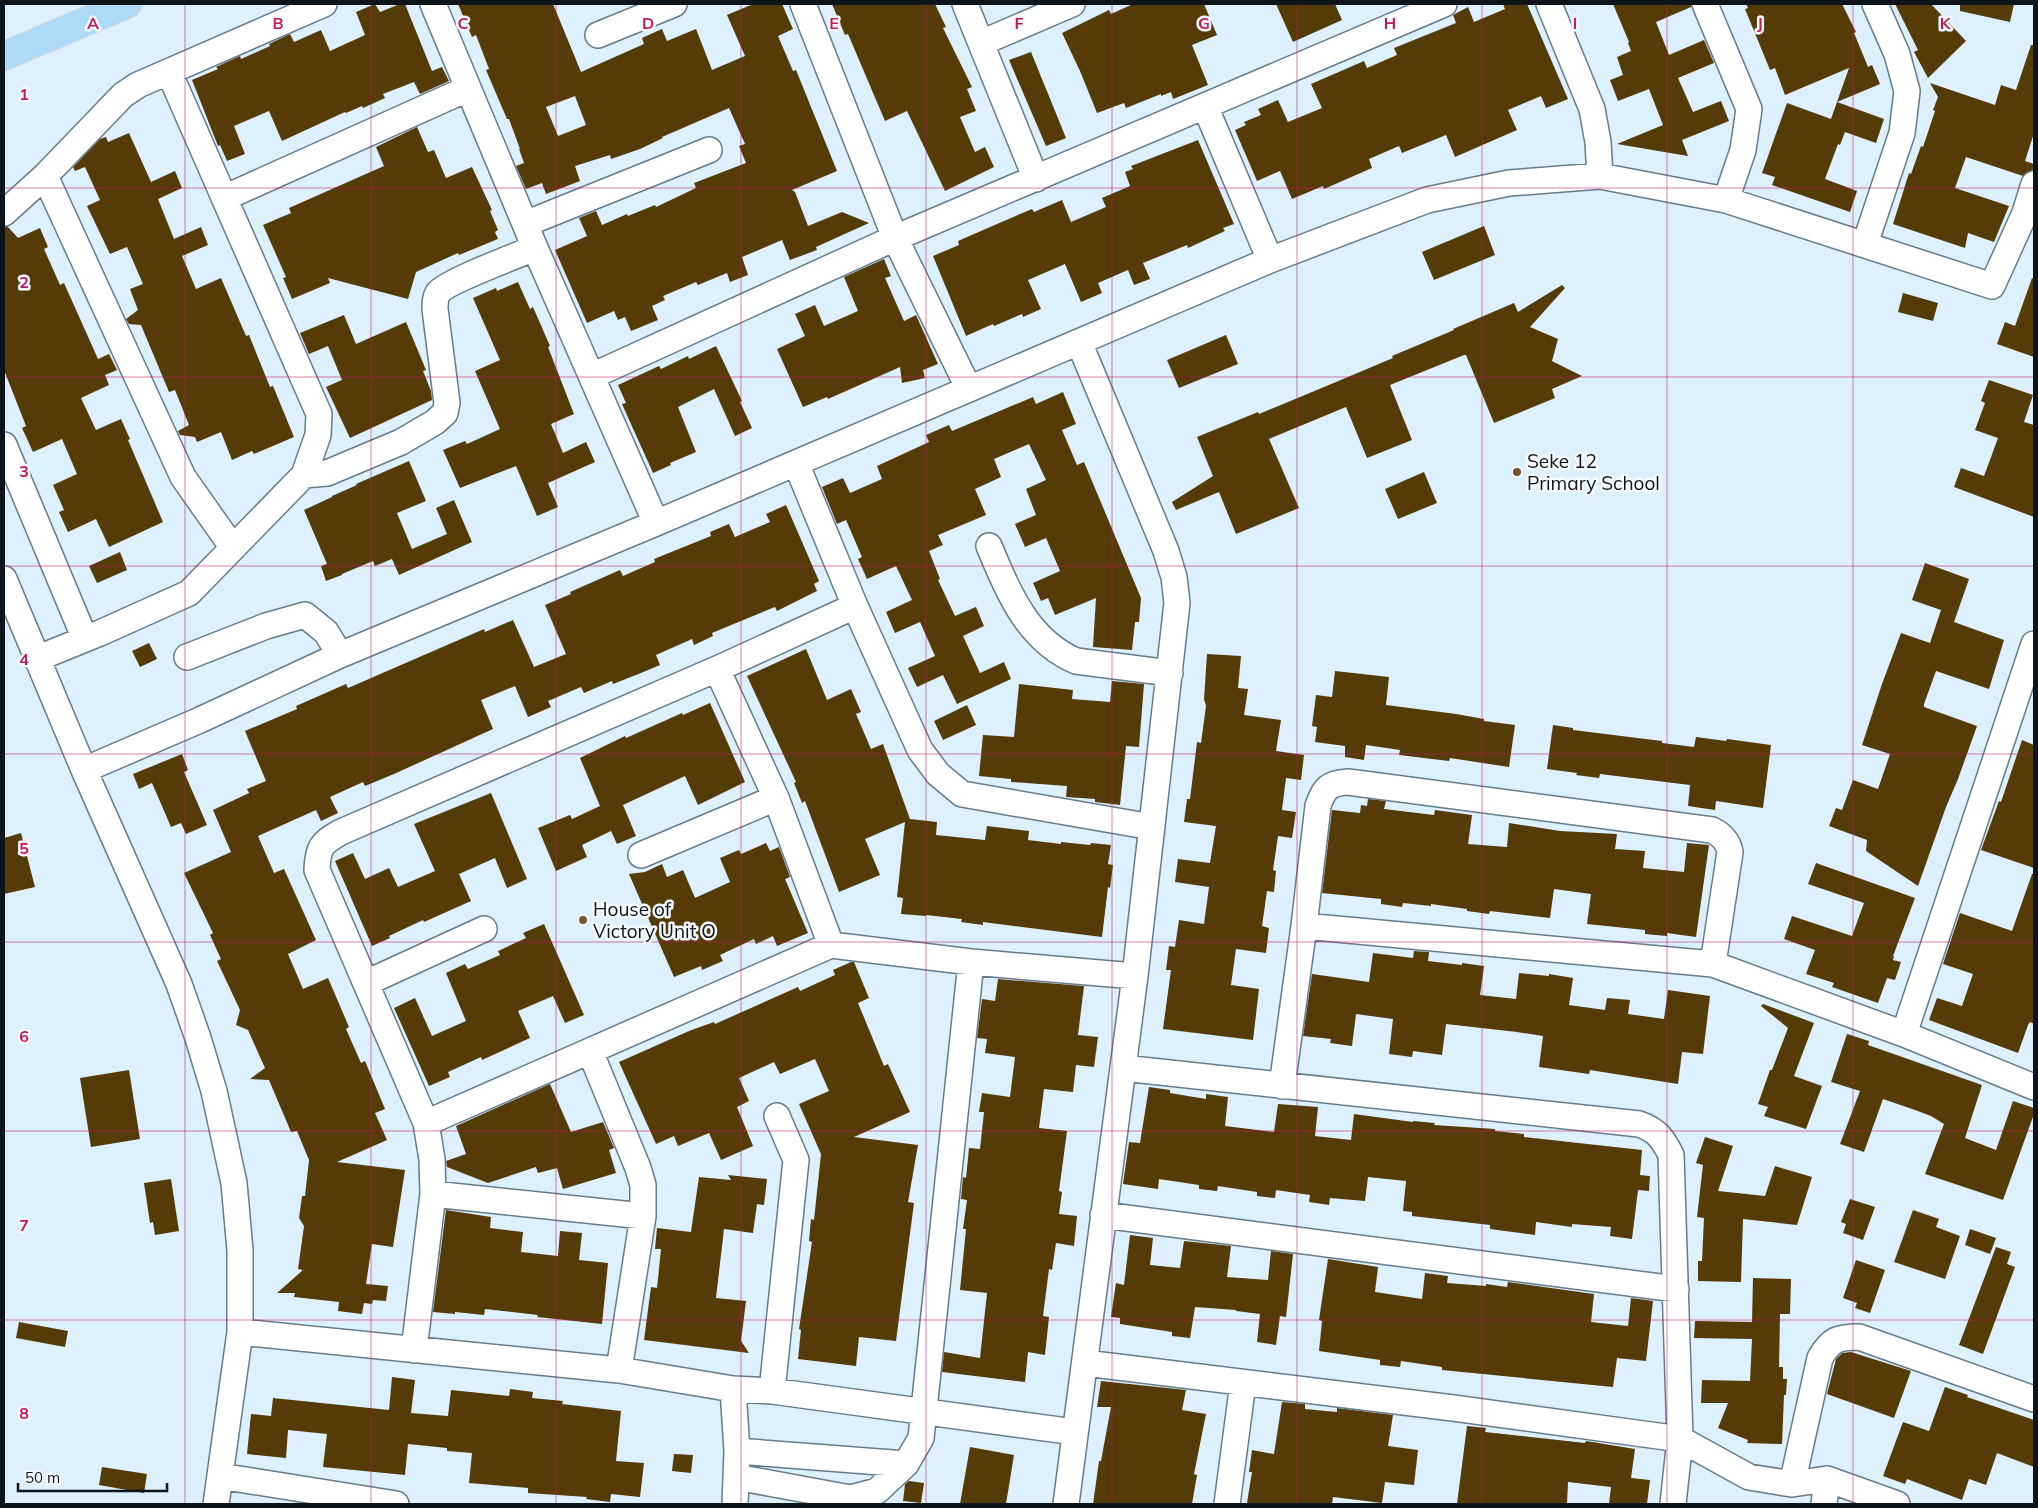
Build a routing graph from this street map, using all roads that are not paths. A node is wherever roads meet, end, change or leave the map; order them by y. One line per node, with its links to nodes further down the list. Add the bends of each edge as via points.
1 (127, 4): 14 (main road)
2 (324, 4): 15 (street)
3 (433, 4): 16 (street)
4 (674, 4): 12 (street)
5 (804, 4): 27 (street)
6 (965, 4): 13 (street)
7 (1072, 4): 13 (street)
8 (1444, 4): 17 (street)
9 (1549, 4): 20 (street, via 1592,109)
10 (1705, 4): 24 (street, via 1749,109 1743,150)
11 (1875, 4): 28 (street, via 1897,54 1907,91 1902,133)
12 (598, 35)
13 (981, 43): 21 (street)
14 (4, 56)
15 (169, 72): 19 (street, via 123,94); 23 (street)
16 (467, 89): 23 (street); 26 (street)
17 (1205, 106): 21 (street); 30 (street)
18 (709, 150): 26 (street)
19 (45, 176): 25 (street); 39 (street, via 183,477)
20 (1600, 176): 24 (street); 30 (street, via 1509,183 1427,200)
21 (1036, 179): 27 (street)
22 (2034, 184): 28 (street, via 2025,213 1992,286)
23 (224, 198): 36 (street, via 319,414 318,435)
24 (1726, 200): 28 (street)
25 (4, 213)
26 (525, 224): 29 (street)
27 (895, 238): 32 (street); 33 (street)
28 (1865, 244)
29 (535, 248): 32 (street); 36 (street, via 454,282 438,294 435,309 447,403 445,413 401,442 327,473)
30 (1270, 260): 31 (street)
31 (1079, 342): 33 (street); 48 (street, via 1174,577 1177,602)
32 (592, 376): 37 (street)
33 (968, 389): 35 (street)
34 (4, 445): 42 (street)
35 (796, 463): 37 (street); 41 (street)
36 (304, 475): 39 (street)
37 (656, 523): 44 (street)
38 (989, 546): 48 (street, via 1024,619 1064,656 1076,661)
39 (233, 548): 42 (street, via 189,593)
40 (4, 579): 46 (street)
41 (855, 606): 47 (street); 51 (street, via 920,750 938,774 962,794)
42 (85, 639): 46 (street)
43 (2034, 644): 60 (street)
44 (340, 655): 45 (street, via 326,632 305,615 266,626); 49 (street)
45 (187, 657)
46 (36, 659): 49 (street)
47 (717, 669): 50 (street); 59 (street, via 325,840 318,853 317,870)
48 (1170, 673): 51 (street)
49 (84, 770): 71 (street, via 179,984 214,1091 234,1183 240,1250)
50 (776, 798): 52 (street); 55 (street)
51 (1152, 827): 58 (street)
52 (641, 855)
53 (1304, 926): 57 (street); 57 (street, via 1318,806 1329,786 1348,782 1712,830 1729,844 1730,852); 64 (street)
54 (484, 929): 59 (street)
55 (831, 945): 56 (street); 61 (street)
56 (971, 962): 58 (street); 79 (street)
57 (1713, 964): 60 (street)
58 (1135, 976): 62 (street)
59 (366, 983): 66 (street)
60 (1904, 1034): 63 (street)
61 (590, 1050): 66 (street); 69 (street, via 638,1168 643,1185)
62 (1122, 1068): 64 (street); 68 (street)
63 (2032, 1080)
64 (1282, 1086): 70 (street, via 1639,1124 1651,1128 1660,1134 1671,1155)
65 (776, 1116): 77 (street, via 796,1160)
66 (426, 1123): 67 (street)
67 (433, 1194): 69 (street); 72 (street)
68 (1103, 1215): 70 (street); 73 (street)
69 (643, 1216): 74 (street)
70 (1676, 1289): 81 (street)
71 (240, 1332): 72 (street); 84 (street)
72 (414, 1350): 74 (street)
73 (1086, 1363): 75 (street); 80 (street)
74 (619, 1370): 76 (street)
75 (1243, 1383): 81 (street); 92 (street)
76 (733, 1389): 77 (street); 82 (street)
77 (772, 1391): 79 (street)
78 (2034, 1399): 87 (street, via 1860,1337 1842,1337 1827,1345 1820,1358)
79 (924, 1411): 80 (street); 83 (street, via 921,1438)
80 (1076, 1432): 91 (street)
81 (1680, 1439): 87 (street, via 1749,1478); 93 (street)
82 (737, 1451): 83 (street); 85 (street)
83 (906, 1464): 85 (street, via 877,1491 850,1498)
84 (220, 1476): 88 (street); 89 (street)
85 (736, 1476): 90 (street)
86 (1827, 1479): 87 (street); 94 (street); 95 (street)
87 (1792, 1484)
88 (216, 1504)
89 (396, 1504)
90 (735, 1504)
91 (1066, 1504)
92 (1227, 1504)
93 (1673, 1504)
94 (1824, 1504)
95 (1897, 1504)

